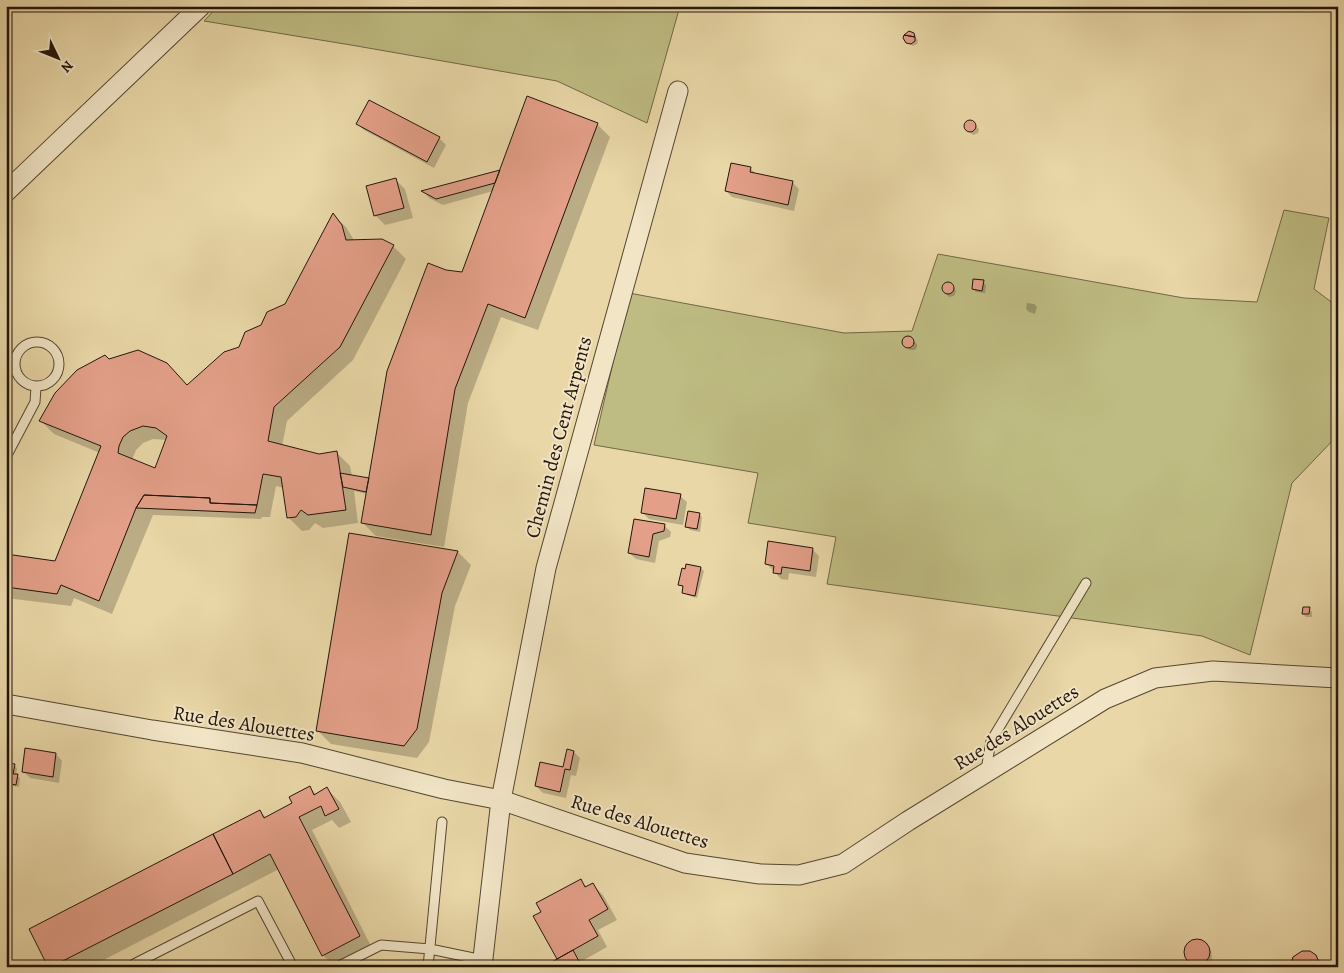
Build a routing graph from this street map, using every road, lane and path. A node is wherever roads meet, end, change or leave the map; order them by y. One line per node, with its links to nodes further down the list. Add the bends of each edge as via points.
1 (201, 6): 3 (street)
2 (678, 91): 10 (street, Chemin des Cent Arpents, via 550,552)
3 (6, 192)
4 (36, 387): 4 (lane, via 45,386 57,374 60,364 57,354 42,342 29,343 14,361 15,372 23,382); 5 (lane, via 34,402)
5 (6, 457)
6 (1086, 583): 9 (lane, via 991,741)
7 (1338, 678): 9 (street, Rue des Alouettes, via 1213,671 1155,678 1105,699)
8 (6, 704): 10 (street, Rue des Alouettes, via 302,753)
9 (986, 773): 10 (street, Rue des Alouettes, via 843,864 799,875 760,874 685,863)
10 (501, 800): 13 (street, Chemin des Cent Arpents)
11 (442, 822): 12 (lane)
12 (430, 949): 13 (lane); 16 (lane, via 381,945); 17 (lane)
13 (482, 963)
14 (132, 966): 15 (lane, via 258,901)
15 (293, 967)
16 (337, 967)
17 (428, 967)

